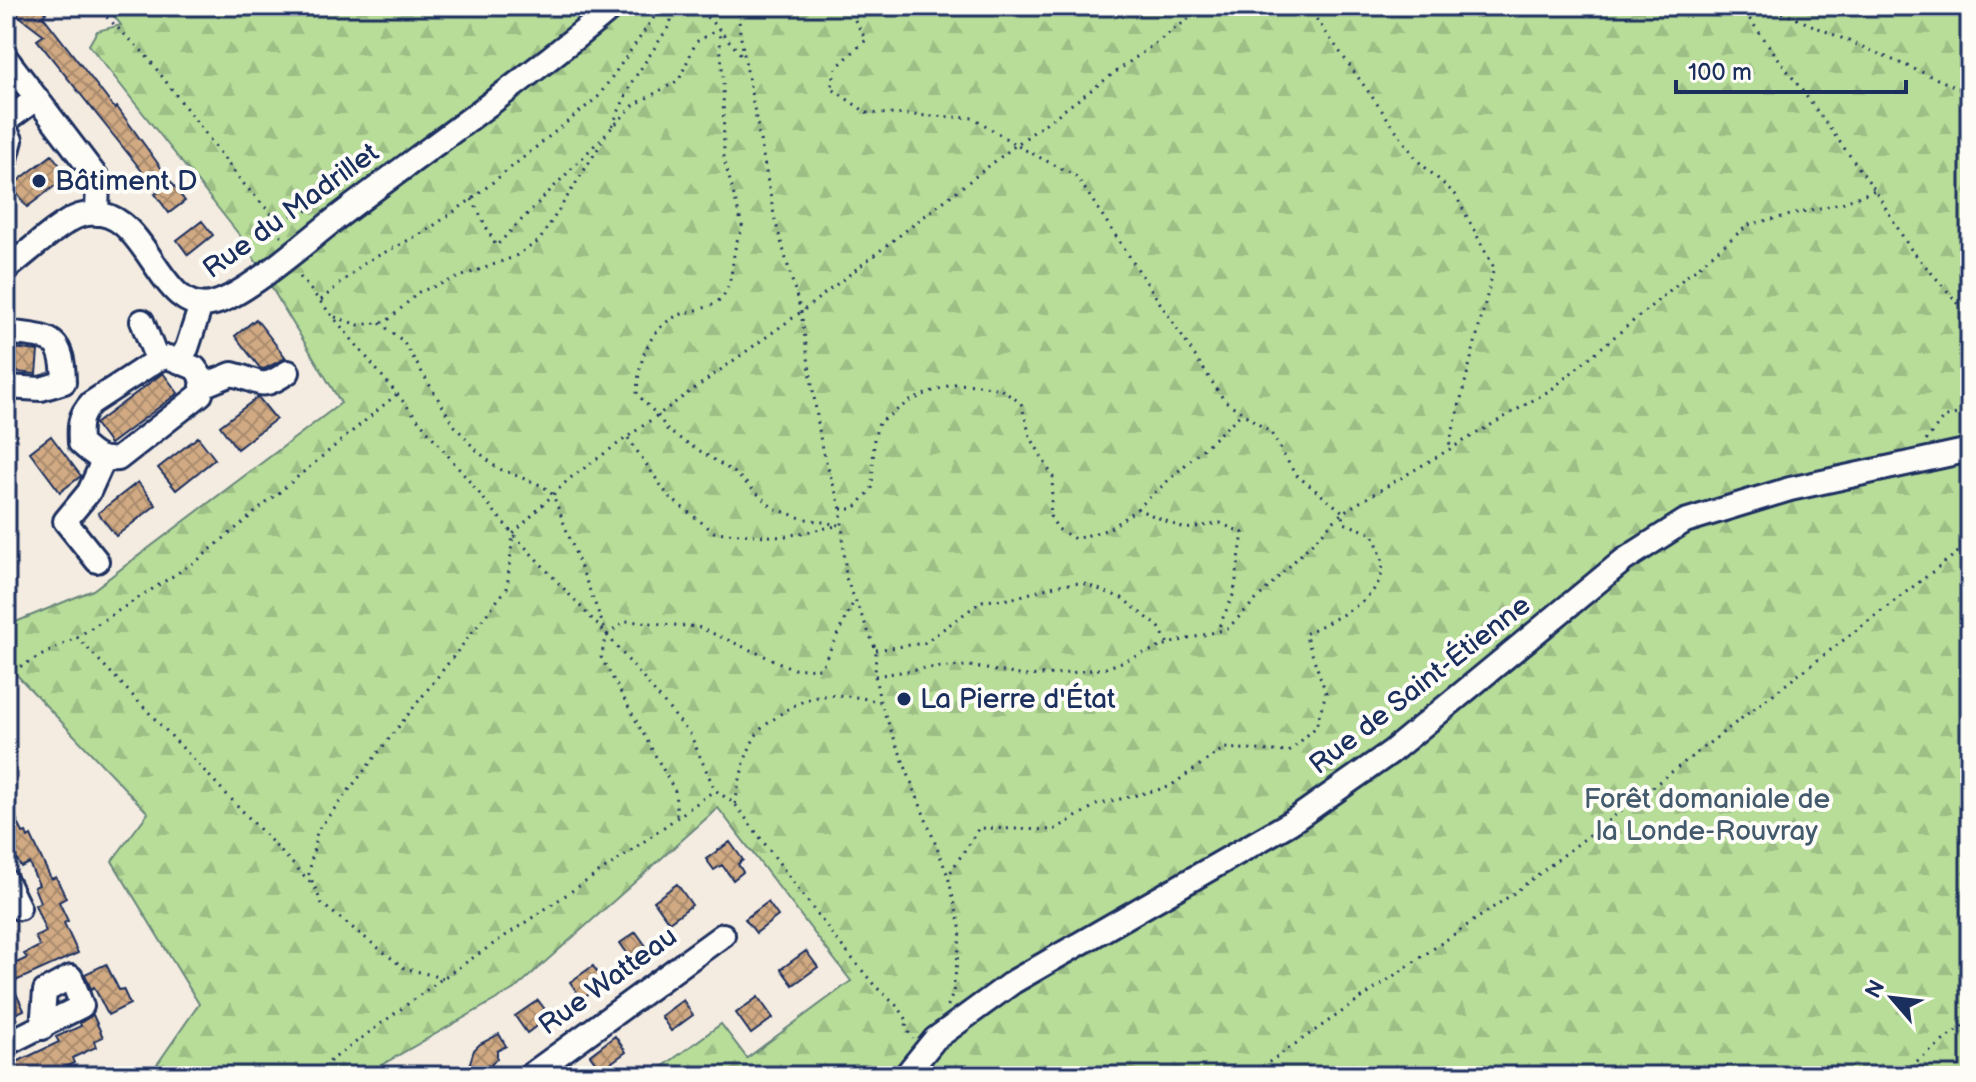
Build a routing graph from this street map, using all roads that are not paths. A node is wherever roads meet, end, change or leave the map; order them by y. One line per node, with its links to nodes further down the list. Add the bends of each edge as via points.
1 (614, 6): 9 (street, Rue du Madrillet, via 234,295)
2 (6, 58): 3 (street)
3 (37, 98): 4 (street); 7 (street, via 98,179)
4 (6, 121)
5 (6, 131): 6 (street, via 11,140)
6 (6, 159)
7 (97, 214): 8 (street, via 72,219); 9 (street, Rue du Madrillet, via 125,225 177,293)
8 (6, 269)
9 (201, 305): 12 (street, via 187,348)
10 (142, 321): 12 (street)
11 (6, 332): 14 (street, via 46,337 58,345)
12 (168, 360): 15 (street, via 195,368); 17 (street)
13 (288, 372): 15 (street, via 270,384 232,374)
14 (64, 382): 16 (street, via 41,389); 17 (street)
15 (202, 386): 19 (street, via 201,394 129,452)
16 (6, 387)
17 (91, 403): 19 (street, via 79,425 80,443)
18 (1970, 450): 27 (street, Rue de Saint-Étienne, via 1790,489 1685,521 1624,560 1391,752 1290,823 1013,982 928,1047)
19 (103, 461): 20 (street, via 89,492 65,521)
20 (97, 561)
21 (6, 881): 22 (street)
22 (19, 908)
23 (723, 935): 26 (street, Rue Watteau)
24 (42, 1028): 25 (street)
25 (6, 1044)
26 (529, 1076)
27 (905, 1076)

